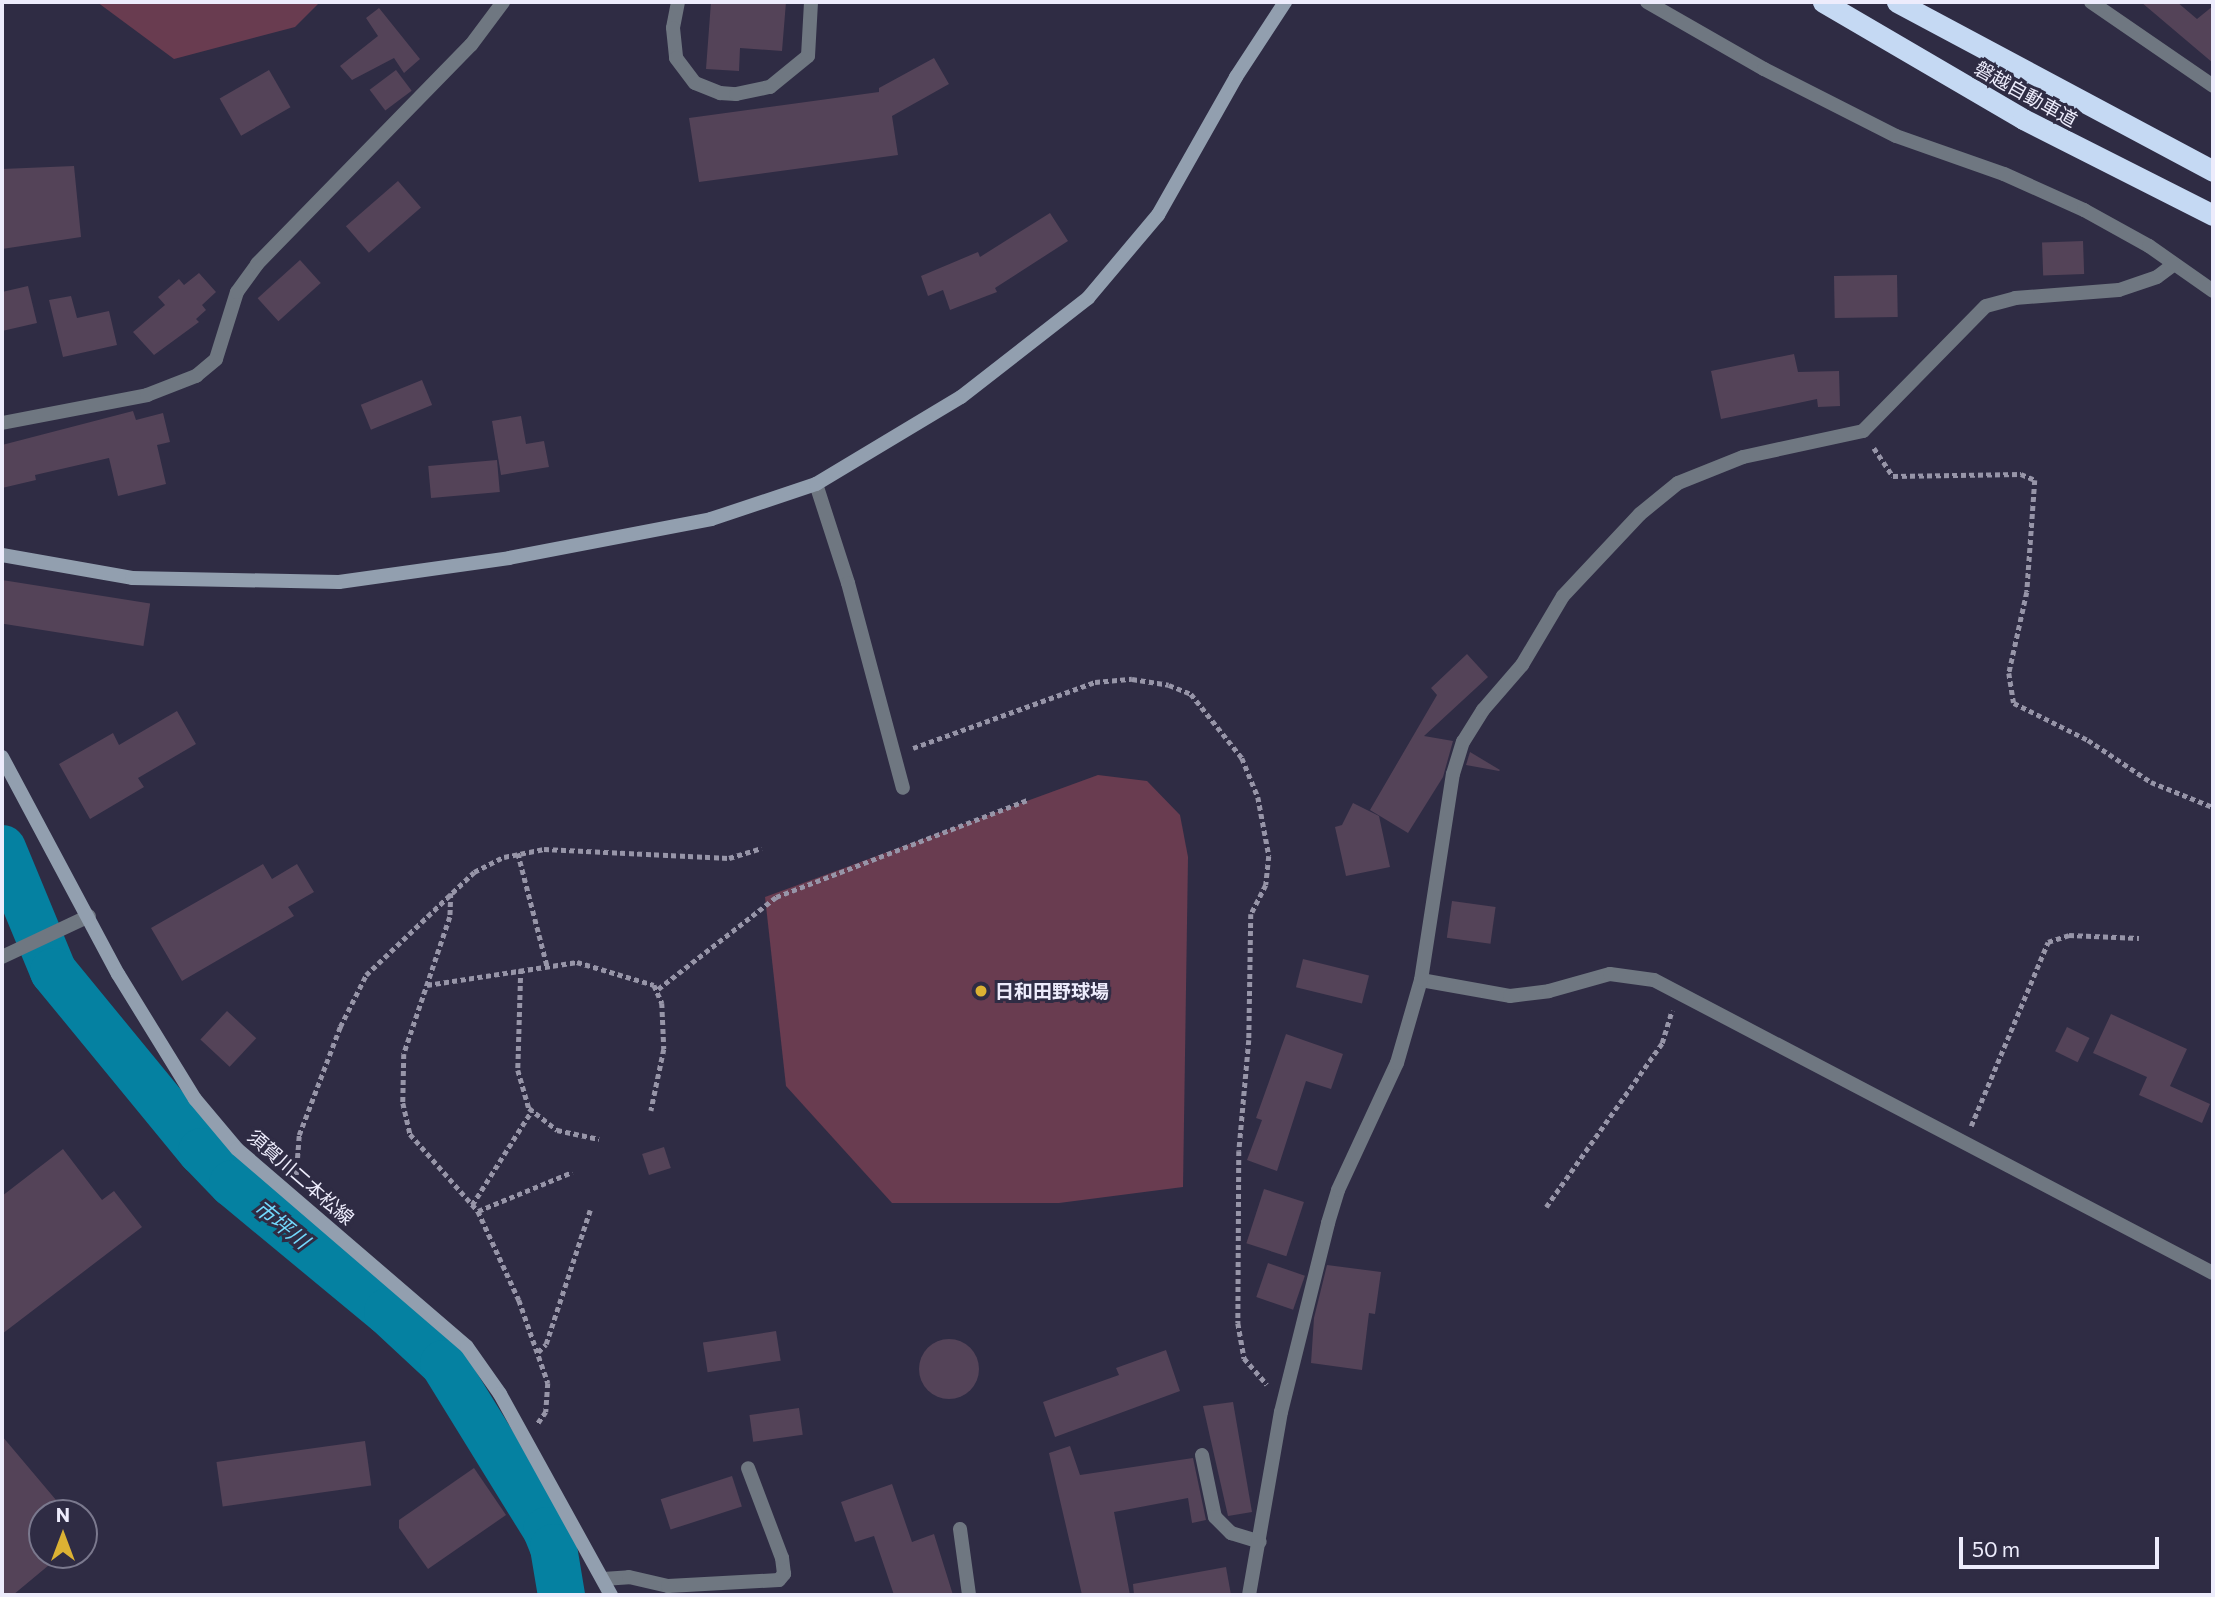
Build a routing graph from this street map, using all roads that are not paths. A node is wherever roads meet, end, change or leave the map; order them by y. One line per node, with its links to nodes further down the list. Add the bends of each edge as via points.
1 (503, 2): 14 (street, via 471,45 257,264 237,292 216,359 196,376 146,395)
2 (678, 2): 3 (street, via 673,44 681,67 695,83 736,94 770,87 808,56)
3 (811, 2)
4 (1285, 2): 15 (street, via 1236,77 1158,215 1088,298 961,397)
5 (1647, 2): 12 (street, via 1884,130 2084,210)
6 (1823, 2): 11 (highway, 磐越自動車道, via 2022,119)
7 (1897, 2): 10 (highway, 磐越自動車道)
8 (2091, 2): 9 (street)
9 (2213, 86)
10 (2213, 171)
11 (2213, 215)
12 (2174, 264): 13 (street); 21 (street, via 2157,277 2119,290 2015,298 1986,306 1866,428 1743,457 1678,483 1640,514 1563,596 1522,665 1495,693 1463,742)
13 (2213, 291)
14 (2, 423)
15 (816, 484): 16 (street, via 711,519 509,558 339,582 132,578); 18 (street, via 848,583)
16 (2, 555)
17 (2, 757): 19 (street, 須賀川二本松線)
18 (903, 788)
19 (89, 916): 20 (street); 27 (street, 須賀川二本松線, via 195,1099 237,1149 408,1293 484,1368)
20 (2, 957)
21 (1421, 980): 22 (street, via 1510,996 1624,973 1654,980); 26 (street, via 1397,1063 1338,1190 1285,1397)
22 (2213, 1273)
23 (1202, 1455): 26 (street, via 1215,1517 1231,1533)
24 (748, 1468): 27 (street, via 782,1558 784,1574 779,1580 668,1586 629,1577)
25 (960, 1529): 29 (street)
26 (1260, 1542): 30 (street)
27 (603, 1579): 28 (street, 須賀川二本松線)
28 (611, 1595)
29 (969, 1595)
30 (1249, 1595)

